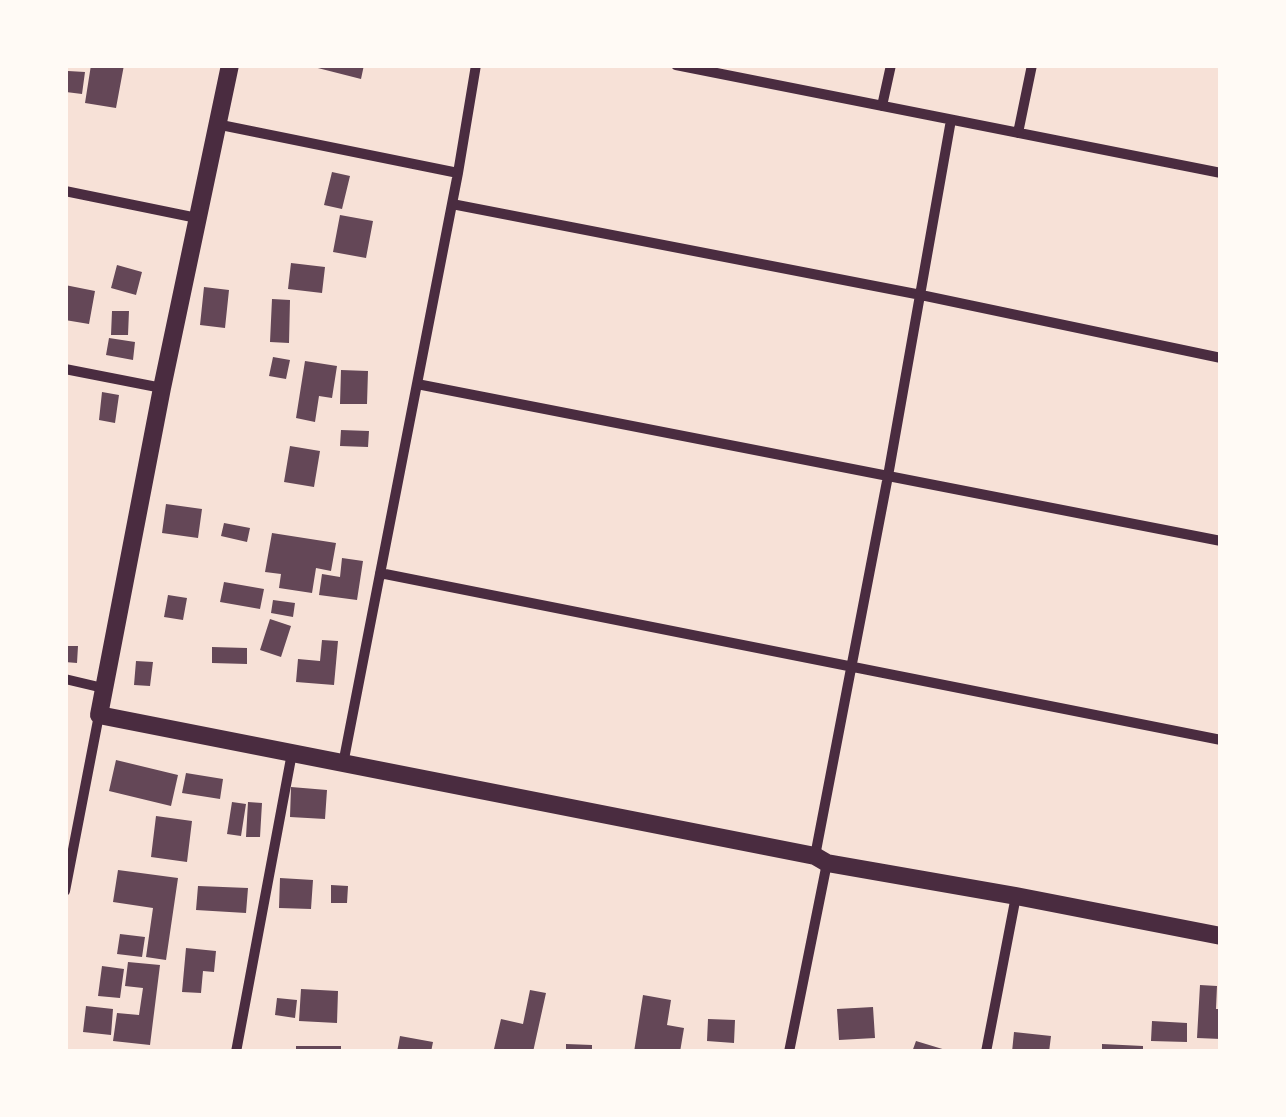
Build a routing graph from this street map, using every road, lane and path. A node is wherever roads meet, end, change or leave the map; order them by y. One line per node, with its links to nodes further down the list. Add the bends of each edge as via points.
1 (230, 65): 8 (street)
2 (476, 65): 11 (street)
3 (676, 65): 6 (street)
4 (891, 65): 6 (street)
5 (1032, 65): 9 (street)
6 (882, 106): 7 (street)
7 (951, 120): 9 (street); 15 (street)
8 (216, 124): 11 (street); 14 (street)
9 (1018, 133): 10 (street)
10 (1221, 172)
11 (458, 173): 13 (street)
12 (65, 191): 14 (street)
13 (452, 204): 15 (street); 18 (street)
14 (197, 218): 19 (street)
15 (921, 296): 16 (street); 20 (street)
16 (1221, 358)
17 (65, 368): 19 (street)
18 (417, 384): 20 (street); 22 (street)
19 (162, 388): 25 (street)
20 (888, 476): 21 (street); 23 (street)
21 (1221, 541)
22 (380, 574): 23 (street); 29 (street)
23 (850, 666): 27 (street); 30 (street)
24 (65, 678): 25 (street)
25 (103, 688): 26 (street)
26 (100, 715): 28 (street); 31 (street)
27 (1221, 740)
28 (292, 753): 29 (street); 35 (street)
29 (344, 764): 30 (street)
30 (821, 860): 33 (street); 36 (street)
31 (68, 864): 32 (street)
32 (65, 891)
33 (1016, 896): 34 (street); 37 (street)
34 (1221, 936)
35 (236, 1052)
36 (788, 1052)
37 (986, 1052)

